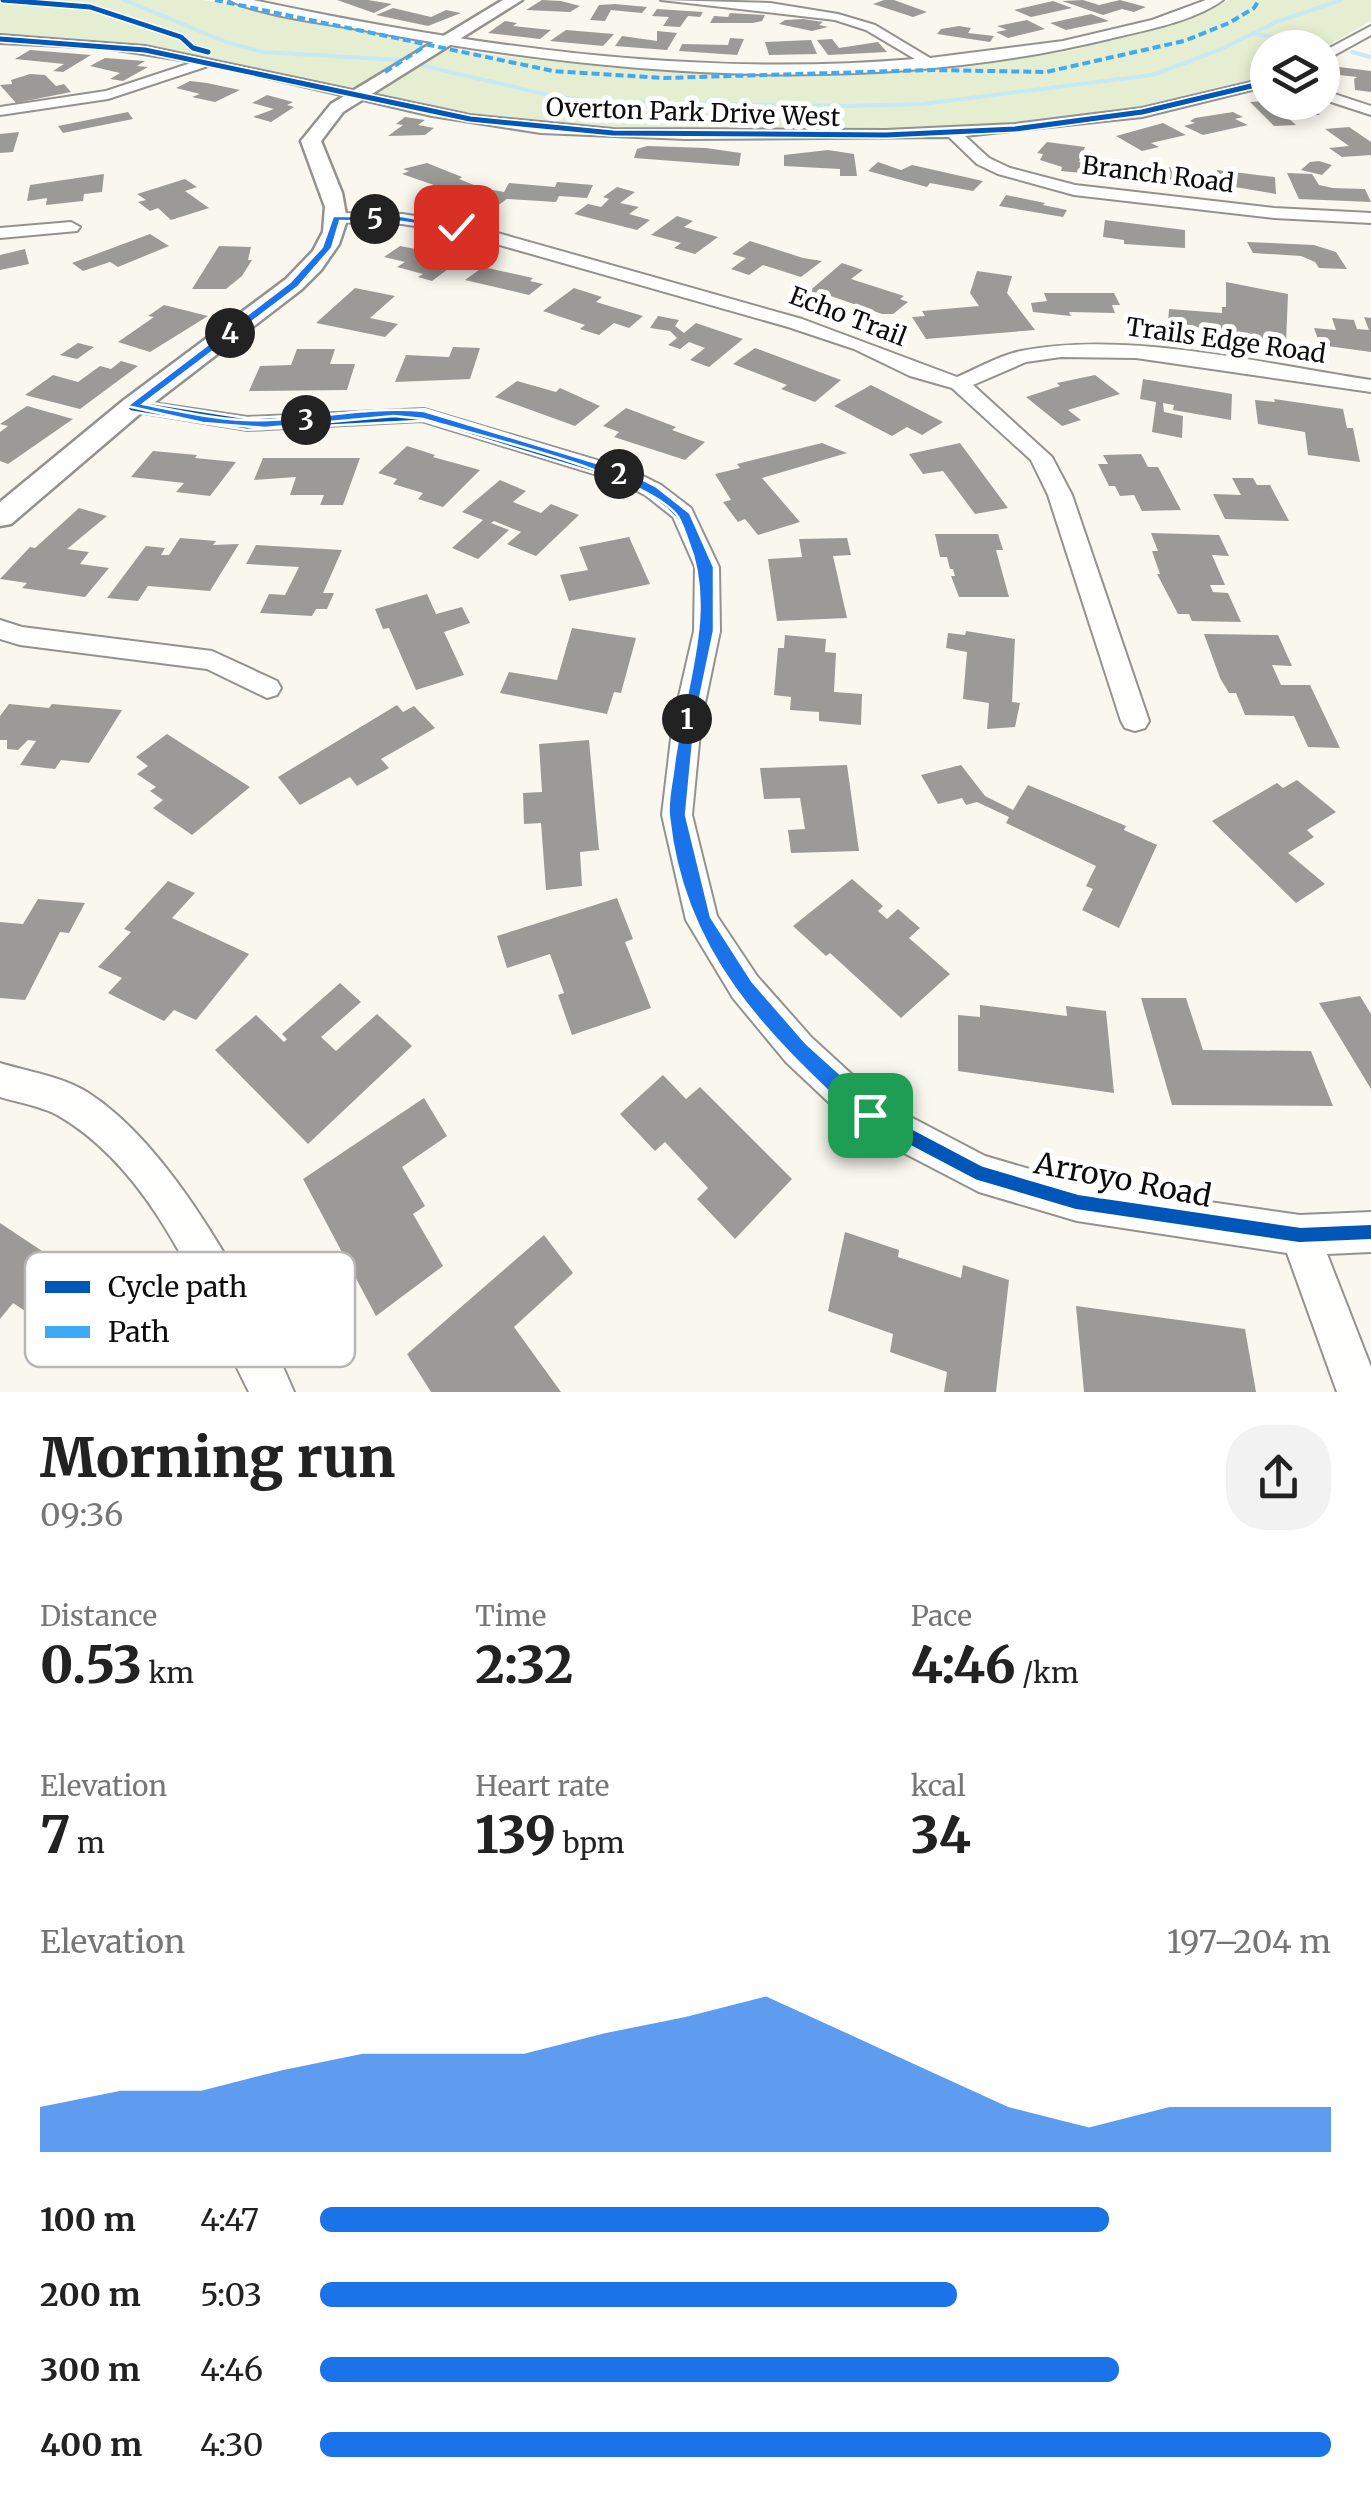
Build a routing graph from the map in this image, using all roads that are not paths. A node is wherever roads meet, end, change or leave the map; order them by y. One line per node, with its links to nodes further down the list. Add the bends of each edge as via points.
1 (236, 0): 7 (street)
2 (514, 0): 7 (street)
3 (667, 0): 10 (street, via 838,16 887,32)
4 (1217, 0): 10 (street, via 1107,37)
5 (1371, 30): 8 (street)
6 (0, 39): 9 (street, Overton Park Drive West, via 112,45)
7 (444, 43): 10 (street, via 718,69); 12 (street)
8 (1340, 48)
9 (210, 61): 12 (street, Overton Park Drive West); 14 (street, via 108,95)
10 (928, 63)
11 (1250, 88): 16 (street, Overton Park Drive West, via 1120,117)
12 (356, 96): 16 (street, Overton Park Drive West, via 471,120 624,135); 17 (street, via 336,108 311,141)
13 (1340, 100): 15 (street)
14 (0, 111)
15 (1371, 111)
16 (954, 134): 18 (street, Branch Road, via 1004,171 1074,190)
17 (336, 218): 21 (street, Echo Trail, via 456,227 795,323); 23 (street, via 326,248 294,284)
18 (1371, 218)
19 (71, 227): 20 (street)
20 (0, 233)
21 (959, 384): 22 (street, Trails Edge Road, via 1022,357 1061,351 1136,352); 27 (street, Echo Trail, via 1042,457)
22 (1371, 386)
23 (133, 406): 24 (street); 30 (street, Arroyo Road, via 265,424 424,415 652,490 684,513 706,567 707,631 686,722 677,815 702,920 745,987 799,1050 870,1115 979,1173 1077,1202)
24 (0, 517)
25 (0, 629): 26 (street, via 212,660)
26 (267, 688)
27 (1135, 721)
28 (0, 1080): 31 (street, via 70,1102 124,1142)
29 (1371, 1232): 30 (street, Arroyo Road)
30 (1300, 1235): 34 (street)
31 (196, 1252)
32 (258, 1367): 33 (street)
33 (272, 1392)
34 (1358, 1392)

